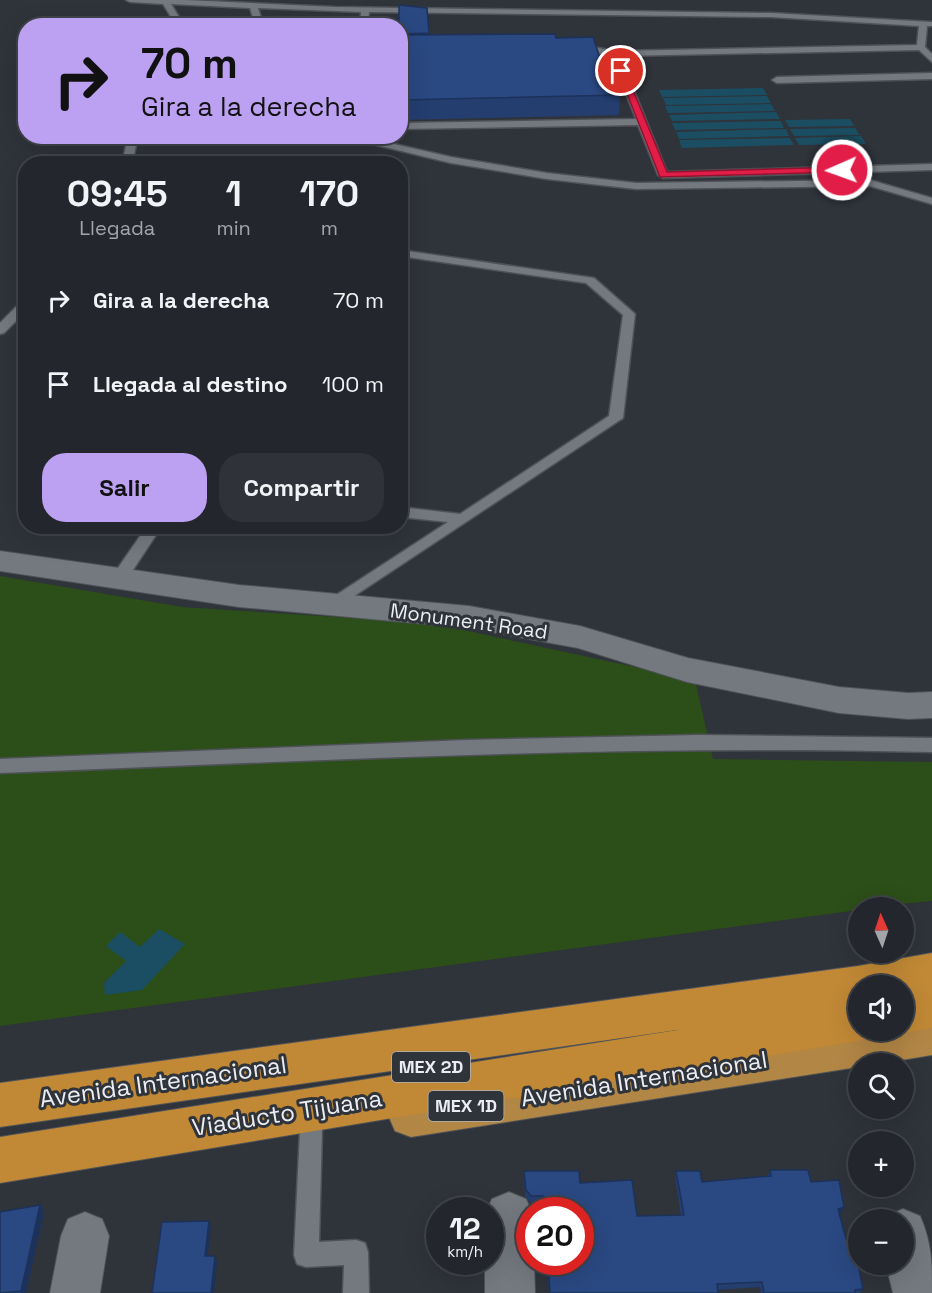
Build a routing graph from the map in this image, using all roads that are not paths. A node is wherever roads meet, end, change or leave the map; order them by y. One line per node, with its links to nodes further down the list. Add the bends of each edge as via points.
1 (130, 0): 2 (lane)
2 (166, 2): 3 (lane); 5 (lane)
3 (253, 6): 4 (lane); 6 (lane)
4 (365, 9): 7 (lane); 8 (lane, via 759,14)
5 (175, 18)
6 (257, 18)
7 (364, 18)
8 (928, 23): 10 (lane)
9 (569, 46): 11 (lane)
10 (921, 47): 11 (lane); 12 (lane)
11 (615, 54): 15 (lane)
12 (932, 59)
13 (932, 76): 14 (lane)
14 (777, 80)
15 (642, 122): 16 (lane); 18 (lane, via 663,175)
16 (408, 126)
17 (382, 144): 19 (lane, via 547,176 603,182 654,187 870,183)
18 (932, 167)
19 (932, 201)
20 (408, 254): 24 (lane, via 590,280 629,314 616,418)
21 (18, 312): 22 (lane)
22 (0, 330)
23 (408, 513): 24 (lane)
24 (463, 519): 28 (lane)
25 (149, 534): 27 (lane)
26 (0, 561): 27 (street, Monument Road)
27 (119, 578): 28 (street, Monument Road)
28 (333, 605): 29 (street, Monument Road, via 470,617 579,637 687,670 839,700)
29 (932, 705)
30 (932, 745): 31 (lane, via 570,744)
31 (0, 766)
32 (932, 972): 40 (highway, Avenida Internacional)
33 (932, 986): 34 (highway)
34 (914, 988)
35 (848, 1000): 41 (highway, Viaducto Tijuana / MEX 2D, via 429,1067)
36 (932, 1009): 37 (highway)
37 (914, 1011)
38 (848, 1023): 43 (highway, Viaducto Tijuana / MEX 2D)
39 (932, 1035): 42 (highway, Avenida Internacional / MEX 1D)
40 (0, 1105)
41 (0, 1114)
42 (311, 1130): 44 (highway, Avenida Internacional / MEX 1D); 49 (lane, via 306,1255 356,1252)
43 (0, 1160)
44 (0, 1178)
45 (509, 1216): 50 (street)
46 (85, 1236): 48 (street)
47 (914, 1275): 51 (street)
48 (75, 1293)
49 (356, 1293)
50 (510, 1293)
51 (918, 1293)

